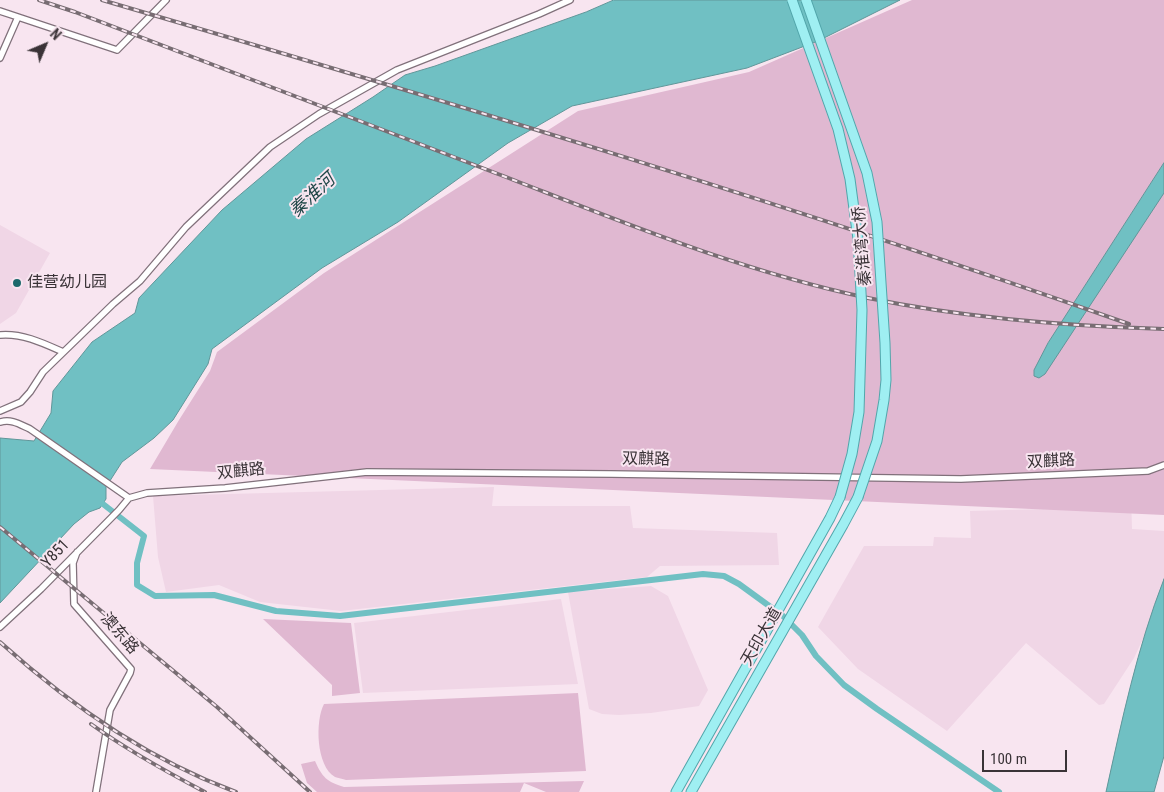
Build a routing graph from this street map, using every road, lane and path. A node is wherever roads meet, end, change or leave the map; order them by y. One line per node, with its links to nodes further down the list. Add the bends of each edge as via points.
1 (166, 0): 6 (street, via 117,50)
2 (570, 0): 9 (street, via 397,70 319,114 270,147 186,227 140,281)
3 (792, 0): 13 (main road, 秦淮湾大桥, bridge, via 838,129 850,179 858,239 862,310 859,412)
4 (806, 0): 14 (main road, 秦淮湾大桥, bridge, via 867,172 877,222 886,380 877,441)
5 (0, 11): 6 (street)
6 (18, 17): 7 (street)
7 (0, 58)
8 (0, 335): 9 (street, via 13,334)
9 (63, 352): 10 (street, via 21,402)
10 (0, 411)
11 (0, 422): 15 (street, via 16,422 30,429)
12 (1164, 465): 15 (street, 双麒路, via 1148,471 961,479 367,472 147,493)
13 (840, 497): 19 (main road, 天印大道)
14 (858, 497): 20 (main road, 天印大道)
15 (129, 498): 16 (street, Y851)
16 (77, 552): 17 (street, Y851); 18 (street, 澳东路, via 73,563 74,604 131,668 110,710)
17 (0, 627)
18 (96, 792)
19 (676, 792)
20 (691, 792)

